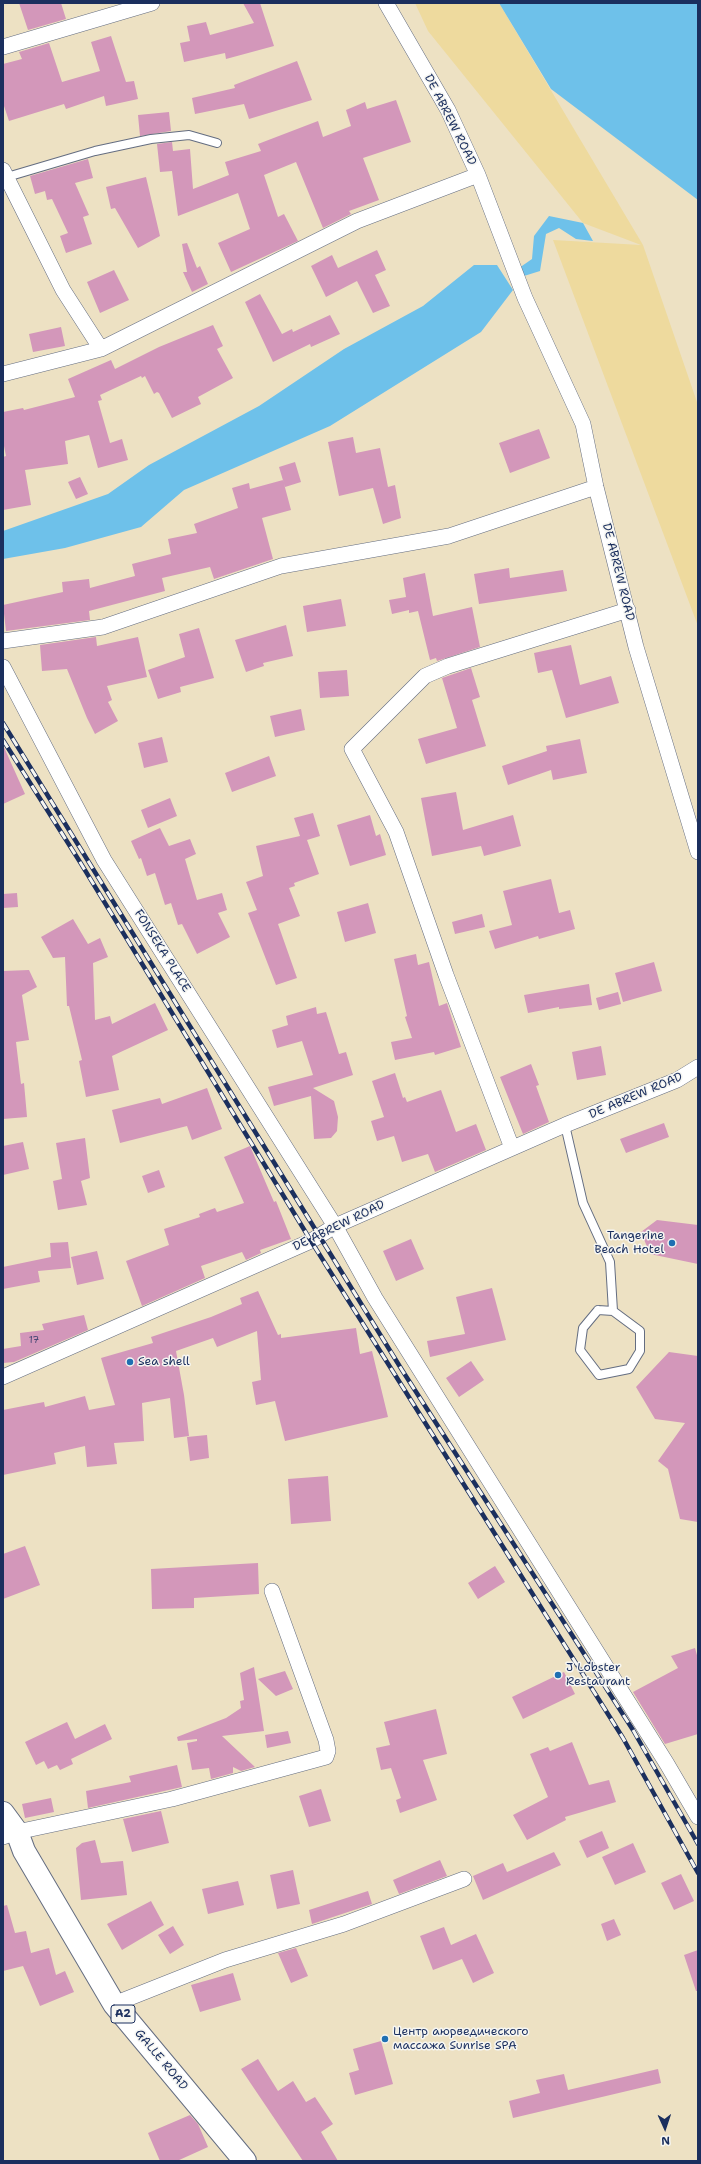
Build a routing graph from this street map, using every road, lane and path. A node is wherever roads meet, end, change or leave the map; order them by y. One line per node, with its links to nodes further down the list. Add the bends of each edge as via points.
1 (152, 3): 3 (street)
2 (386, 3): 6 (street, DE ABREW ROAD, via 448,110)
3 (3, 47)
4 (217, 143): 5 (lane, via 189,135 151,139)
5 (5, 174): 7 (street, via 63,290)
6 (478, 174): 7 (street, via 357,221); 9 (street, DE ABREW ROAD, via 525,298 583,424)
7 (101, 349): 8 (street)
8 (3, 374)
9 (596, 487): 10 (street, DE ABREW ROAD); 11 (street, via 449,536 281,566 103,626)
10 (628, 610): 13 (street, DE ABREW ROAD, via 636,647); 16 (street, via 448,666 425,676 352,748 396,832 446,975)
11 (3, 642)
12 (3, 667): 17 (street, FONSEKA PLACE, via 104,860)
13 (698, 852)
14 (698, 1067): 15 (street, DE ABREW ROAD, via 677,1080)
15 (565, 1125): 16 (street, DE ABREW ROAD); 18 (lane, via 583,1203 610,1262)
16 (512, 1148): 17 (street, DE ABREW ROAD)
17 (335, 1226): 19 (street, DE ABREW ROAD, via 311,1241); 22 (street, FONSEKA PLACE, via 375,1298)
18 (613, 1311): 18 (lane, via 640,1331 640,1351 629,1370 599,1375 580,1350 583,1328 598,1310)
19 (3, 1377)
20 (272, 1591): 23 (street, via 326,1740 326,1757)
21 (3, 1813): 23 (highway, GALLE ROAD / A2)
22 (698, 1817)
23 (12, 1839): 25 (highway, GALLE ROAD / A2)
24 (464, 1879): 25 (street, via 344,1924 224,1960)
25 (114, 2004): 26 (highway, GALLE ROAD / A2)
26 (245, 2161)

